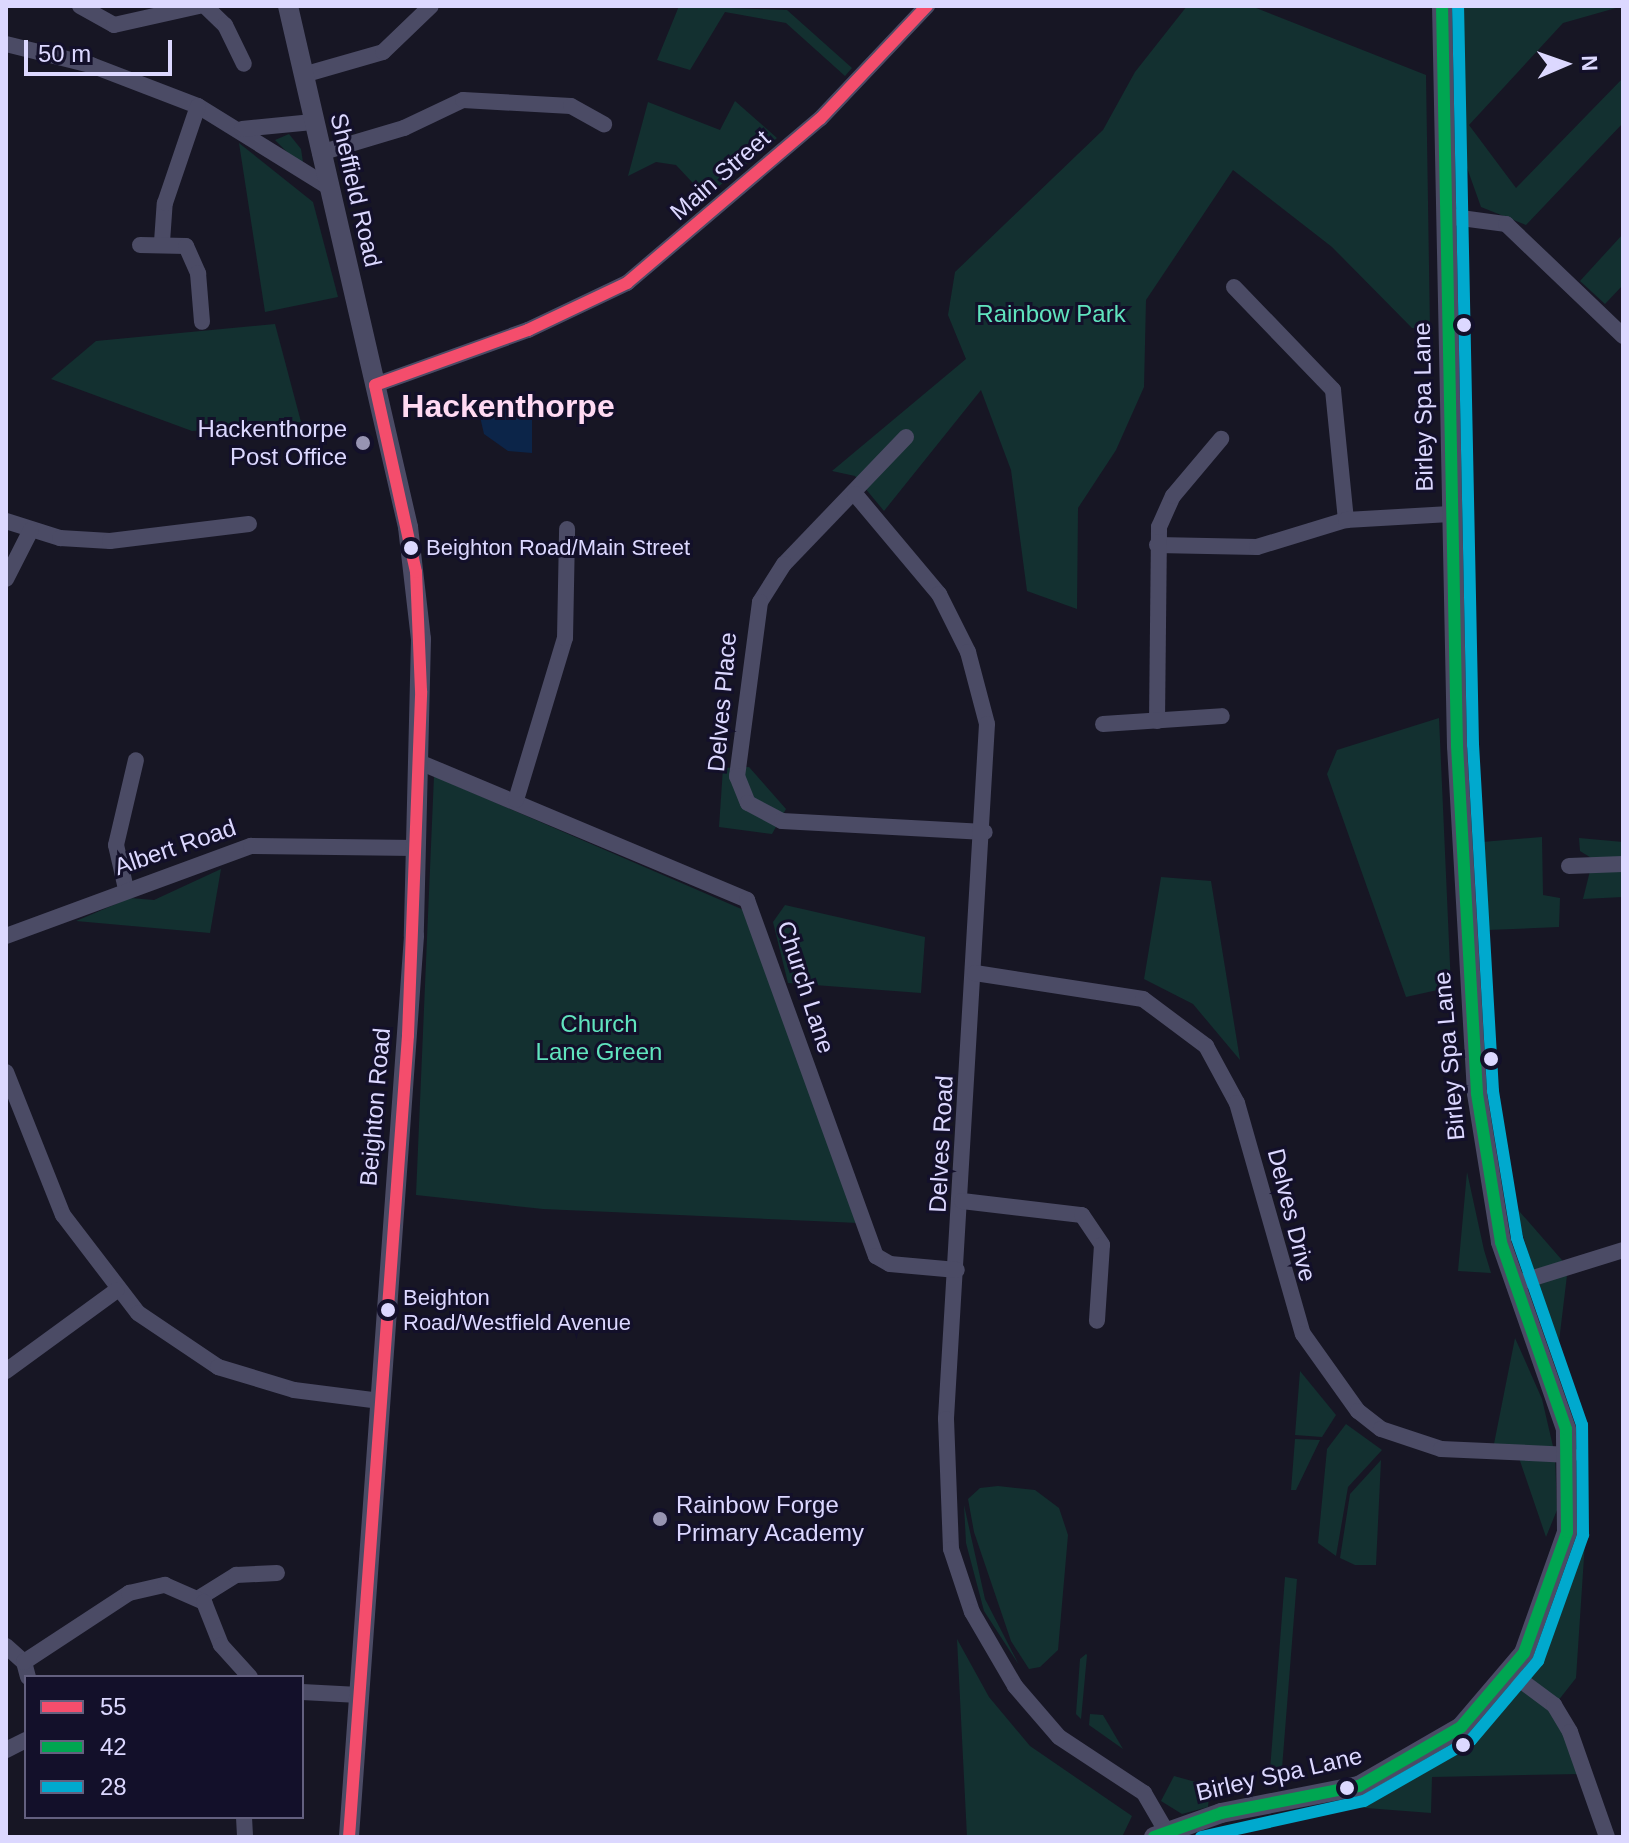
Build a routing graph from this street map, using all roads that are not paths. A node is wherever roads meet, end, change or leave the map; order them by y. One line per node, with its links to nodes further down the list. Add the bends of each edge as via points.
1 (80, 6): 2 (street, via 114,25)
2 (202, 6): 8 (street, via 225,25)
3 (288, 6): 9 (street, Sheffield Road)
4 (431, 6): 9 (street, via 383,52)
5 (927, 6): 22 (street, Main Street, via 841,100 627,283 515,335)
6 (1442, 6): 16 (street, Birley Spa Lane)
7 (6, 44): 10 (street, via 91,65)
8 (244, 64)
9 (303, 75): 11 (street, Sheffield Road)
10 (198, 106): 13 (street); 17 (street, via 165,203)
11 (313, 122): 13 (street); 14 (street, Sheffield Road)
12 (604, 124): 14 (street, via 571,106 463,100 404,128)
13 (241, 129): 15 (street)
14 (320, 153): 15 (street, Sheffield Road)
15 (327, 186): 22 (street, Sheffield Road)
16 (1446, 216): 21 (street, via 1506,224); 26 (street, Birley Spa Lane)
17 (162, 242): 18 (street); 20 (street, via 186,246 193,257)
18 (140, 245)
19 (1234, 287): 27 (street, via 1333,390)
20 (202, 322)
21 (1623, 336)
22 (375, 385): 38 (street, Beighton Road, via 416,572)
23 (906, 437): 25 (street)
24 (1221, 439): 32 (street, via 1173,496)
25 (855, 494): 40 (street, Delves Road, via 910,552 968,652 987,724); 40 (street, Delves Place, via 784,564 760,602 746,670 740,791 761,815 782,821)
26 (1450, 514): 27 (street); 51 (street, Birley Spa Lane, via 1477,1093 1489,1191)
27 (1346, 520): 32 (street, via 1257,547)
28 (6, 521): 31 (street)
29 (249, 524): 31 (street, via 110,541)
30 (567, 529): 39 (street, via 565,638)
31 (31, 530): 33 (street)
32 (1157, 545): 35 (street)
33 (6, 579)
34 (1222, 716): 35 (street)
35 (1157, 721): 36 (street)
36 (1103, 724)
37 (136, 760): 44 (street, via 116,845)
38 (419, 762): 39 (street, Church Lane); 41 (street, Beighton Road)
39 (516, 800): 50 (street, Church Lane, via 747,900 876,1256 890,1264)
40 (985, 832): 46 (street, Delves Road)
41 (415, 848): 44 (street, Albert Road, via 251,846); 55 (street, Beighton Road)
42 (1623, 864): 43 (street)
43 (1569, 866)
44 (126, 889): 45 (street, Albert Road)
45 (6, 936)
46 (975, 973): 48 (street, Delves Road); 56 (street, Delves Drive, via 1143,999 1206,1046 1237,1103 1303,1334 1358,1411 1402,1439 1441,1449)
47 (6, 1072): 52 (street, via 63,1215)
48 (962, 1201): 50 (street, Delves Road); 53 (street, via 1082,1215 1102,1245)
49 (1623, 1250): 51 (street)
50 (957, 1270): 68 (street, Delves Road, via 946,1473 951,1549 972,1612 1015,1686 1059,1737 1144,1793)
51 (1514, 1284): 56 (street, Birley Spa Lane)
52 (117, 1290): 54 (street); 55 (street, via 168,1337 218,1367 294,1390)
53 (1097, 1321)
54 (6, 1371)
55 (380, 1401): 64 (street, Beighton Road)
56 (1571, 1455): 61 (street, Birley Spa Lane, via 1558,1570)
57 (277, 1573): 58 (street, via 236,1575)
58 (199, 1598): 60 (street, via 165,1585 129,1593); 62 (street, via 221,1645)
59 (6, 1646): 60 (street)
60 (26, 1670)
61 (1511, 1673): 67 (street, Birley Spa Lane, via 1461,1727 1396,1770); 70 (street, via 1554,1705 1570,1732)
62 (248, 1675)
63 (304, 1692): 64 (street)
64 (359, 1695): 69 (street, Beighton Road)
65 (24, 1741): 66 (street)
66 (6, 1750)
67 (1200, 1828): 68 (street, Birley Spa Lane)
68 (1160, 1834)
69 (349, 1837)
70 (1607, 1837)

